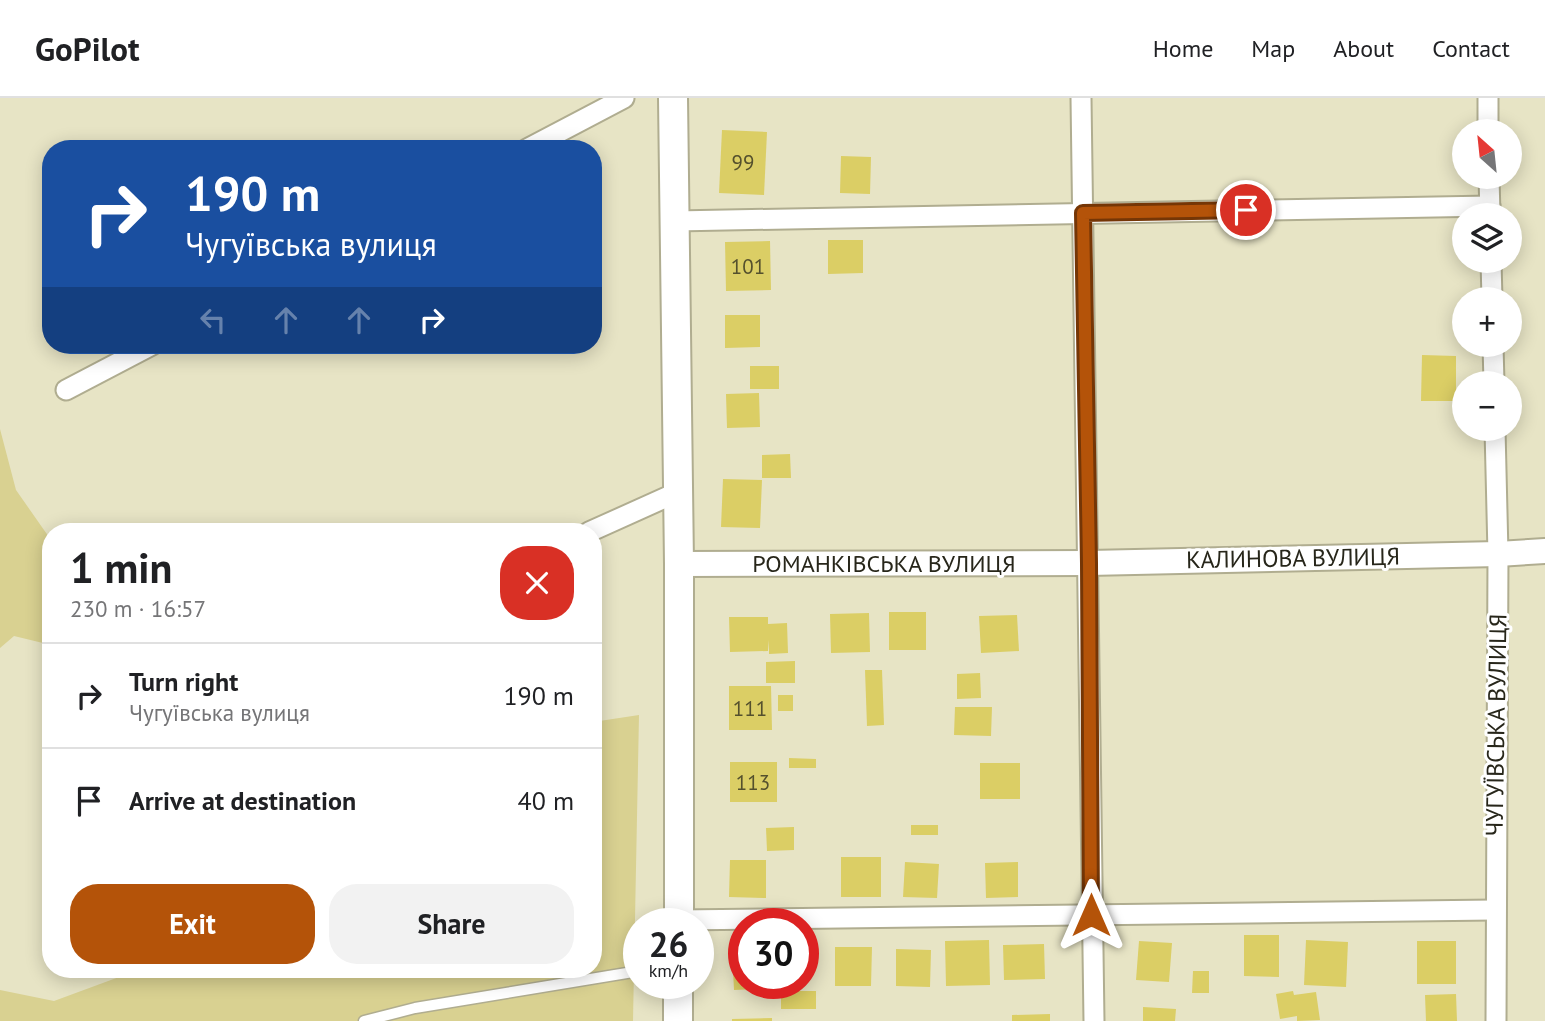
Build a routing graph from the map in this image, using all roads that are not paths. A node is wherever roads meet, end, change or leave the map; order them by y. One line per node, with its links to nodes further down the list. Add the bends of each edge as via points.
1 (624, 98): 6 (street)
2 (673, 98): 9 (main road)
3 (1081, 98): 8 (street)
4 (1488, 98): 5 (street)
5 (1489, 119)
6 (544, 140)
7 (1452, 211): 8 (street)
8 (1083, 213): 9 (street); 17 (street)
9 (674, 221): 13 (main road)
10 (135, 354): 11 (street)
11 (66, 390)
12 (1495, 441): 16 (street, ЧУГУЇВСЬКА ВУЛИЦЯ)
13 (678, 492): 14 (street); 18 (main road)
14 (602, 527)
15 (1545, 551): 16 (street, КАЛИНОВА ВУЛИЦЯ)
16 (1498, 554): 17 (street, КАЛИНОВА ВУЛИЦЯ); 20 (street, ЧУГУЇВСЬКА ВУЛИЦЯ)
17 (1089, 563): 18 (street, РОМАНКІВСЬКА ВУЛИЦЯ); 21 (street)
18 (680, 564): 19 (main road)
19 (679, 908)
20 (1494, 910): 21 (street); 30 (street, ЧУГУЇВСЬКА ВУЛИЦЯ)
21 (1091, 915): 22 (street); 29 (street)
22 (714, 921)
23 (623, 974): 24 (lane)
24 (602, 977)
25 (597, 978): 27 (lane, via 415,1008)
26 (678, 999): 28 (main road)
27 (364, 1021)
28 (678, 1021)
29 (1094, 1021)
30 (1496, 1021)

